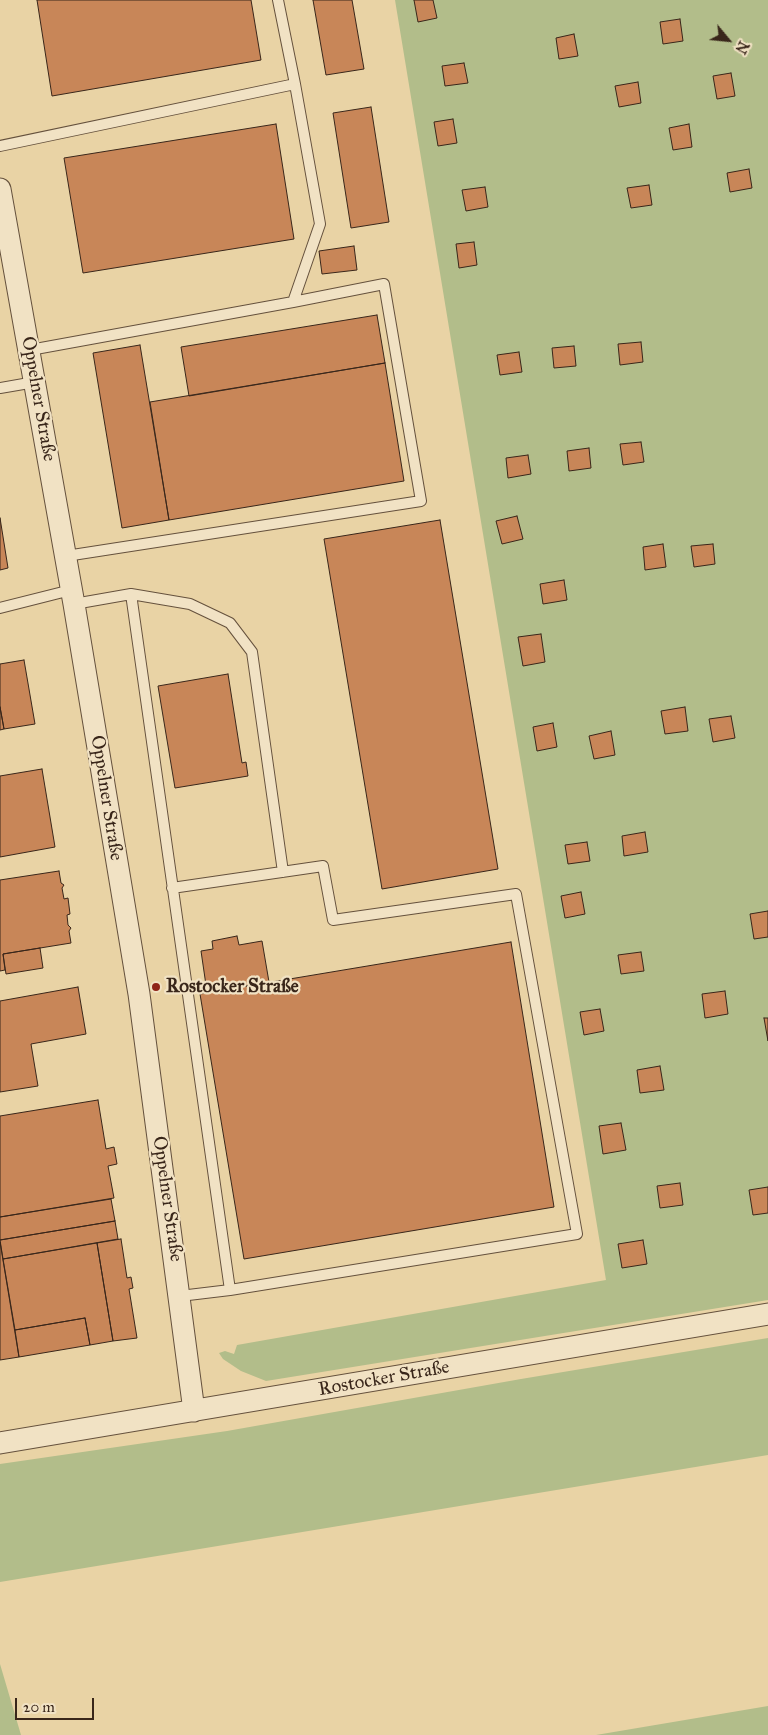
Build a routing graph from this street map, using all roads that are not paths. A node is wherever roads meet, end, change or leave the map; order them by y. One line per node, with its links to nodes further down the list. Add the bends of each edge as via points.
1 (278, 0): 2 (lane)
2 (295, 84): 3 (lane); 5 (lane, via 320,224)
3 (0, 146)
4 (0, 189): 6 (street, Oppelner Straße)
5 (293, 302): 6 (lane); 9 (lane, via 384,284 421,501)
6 (30, 350): 7 (street, Oppelner Straße)
7 (36, 382): 8 (lane); 9 (street, Oppelner Straße)
8 (0, 388)
9 (66, 556): 11 (street, Oppelner Straße)
10 (131, 594): 11 (lane); 13 (lane, via 190,604 230,623 252,652); 14 (lane)
11 (73, 597): 12 (lane); 16 (street, Oppelner Straße, via 139,994)
12 (0, 608)
13 (283, 872): 14 (lane); 15 (lane, via 324,866 333,920 516,894 577,1234)
14 (172, 888): 15 (lane)
15 (230, 1290): 16 (lane)
16 (180, 1296): 18 (street, Oppelner Straße)
17 (768, 1314): 18 (street, Rostocker Straße)
18 (194, 1411): 19 (street, Rostocker Straße)
19 (0, 1443)

